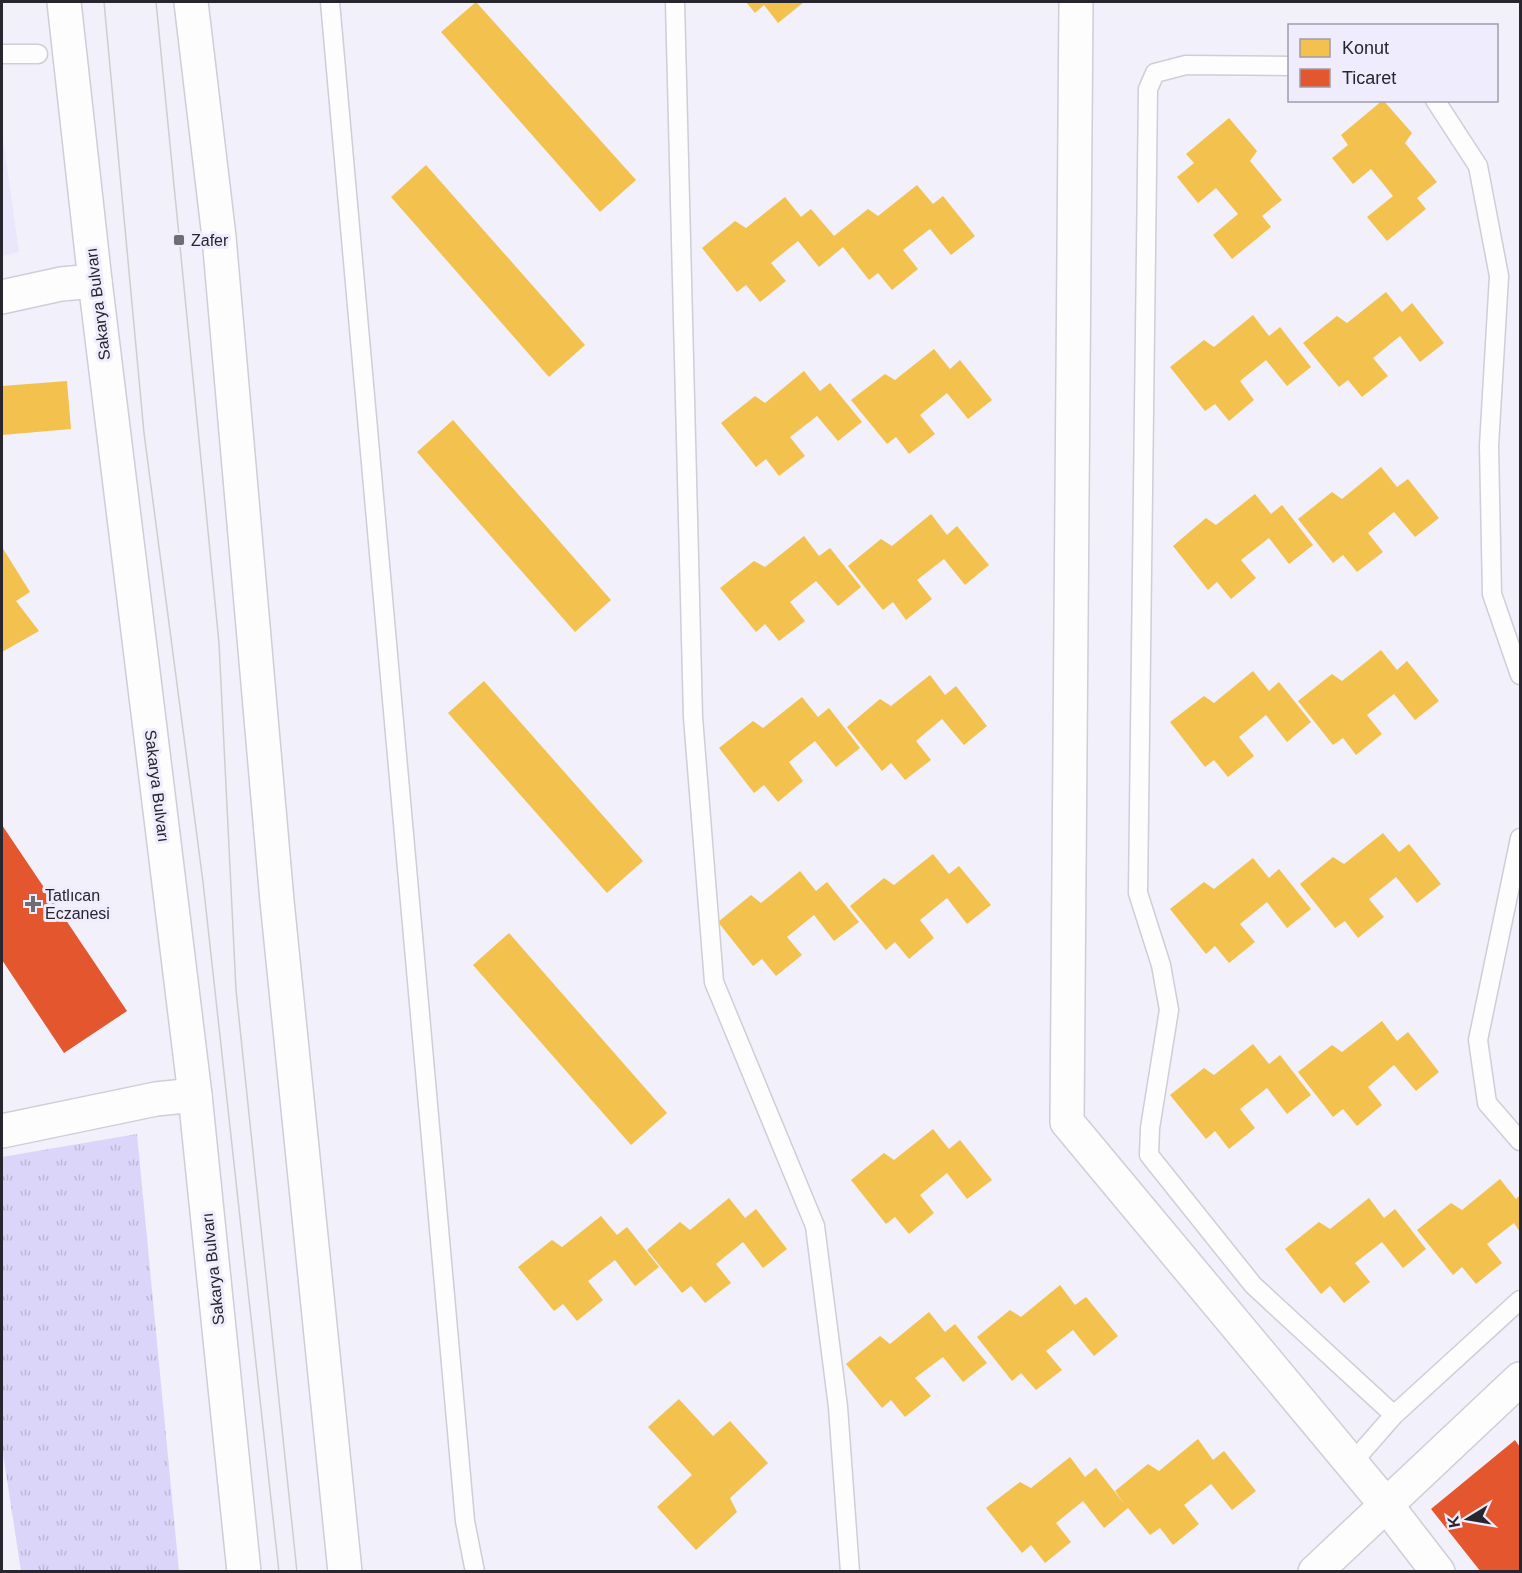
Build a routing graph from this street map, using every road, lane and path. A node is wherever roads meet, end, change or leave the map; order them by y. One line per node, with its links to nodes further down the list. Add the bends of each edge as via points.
1 (64, 2): 10 (main road, Sakarya Bulvarı)
2 (191, 2): 23 (main road, via 219,237 277,901)
3 (330, 2): 24 (lane, via 465,1521)
4 (675, 2): 25 (lane, via 693,717 714,982 815,1226 838,1407)
5 (1077, 2): 20 (main road, via 1067,1122)
6 (2, 54): 7 (lane)
7 (38, 54)
8 (1288, 66): 19 (lane, via 1186,65 1155,73 1148,89 1138,893 1161,965 1169,1010 1149,1155 1253,1285)
9 (1437, 102): 12 (lane, via 1478,166 1499,276 1490,446 1492,594)
10 (95, 281): 11 (main road); 14 (main road, Sakarya Bulvarı)
11 (2, 297)
12 (1521, 675)
13 (1521, 838): 16 (lane, via 1478,1040 1487,1103)
14 (195, 1095): 15 (main road, via 156,1099); 22 (main road, Sakarya Bulvarı)
15 (2, 1131)
16 (1521, 1141)
17 (1521, 1300): 19 (lane)
18 (1521, 1379): 21 (main road)
19 (1394, 1415): 20 (lane)
20 (1351, 1464): 21 (main road)
21 (1387, 1506): 26 (main road); 27 (main road)
22 (244, 1572)
23 (345, 1572)
24 (475, 1572)
25 (850, 1572)
26 (1315, 1572)
27 (1438, 1572)

